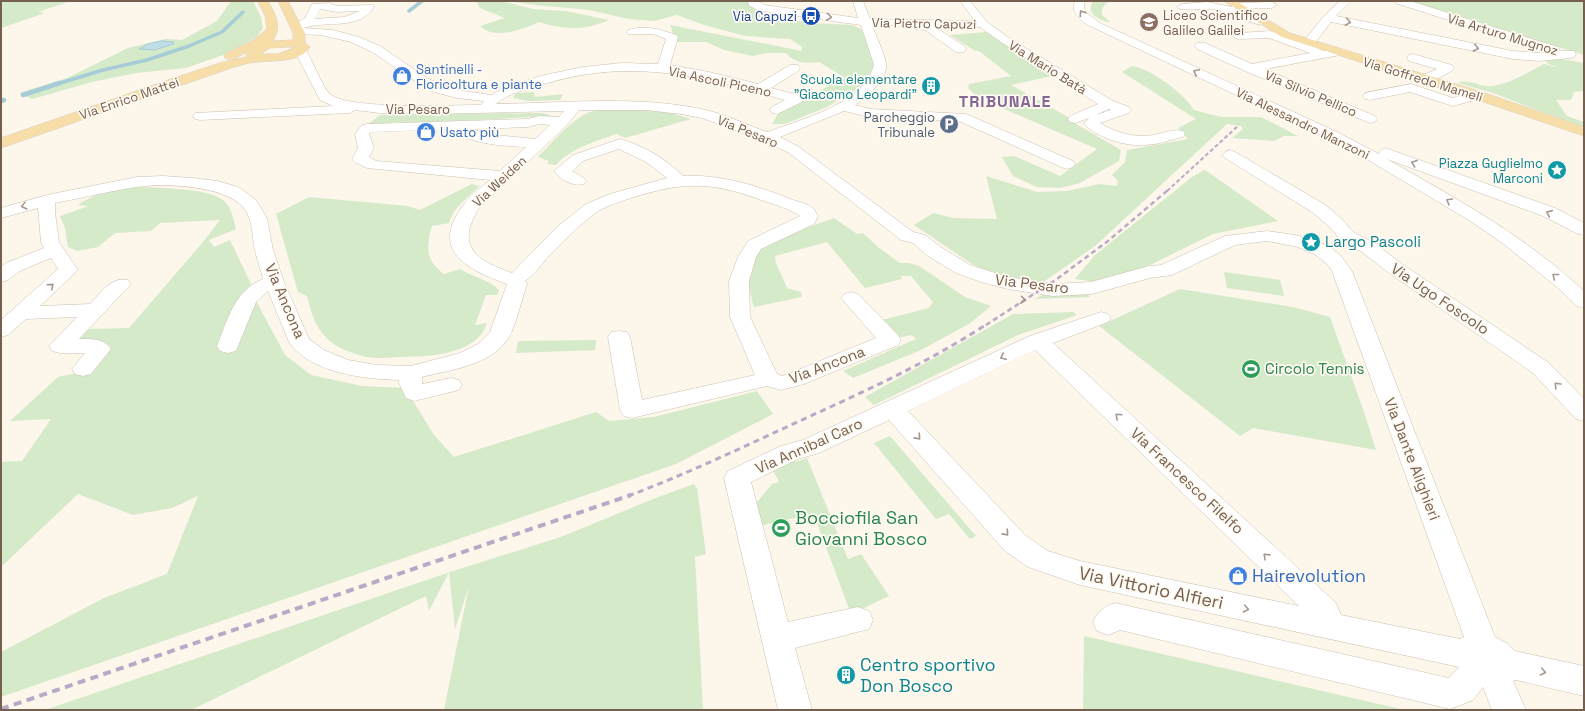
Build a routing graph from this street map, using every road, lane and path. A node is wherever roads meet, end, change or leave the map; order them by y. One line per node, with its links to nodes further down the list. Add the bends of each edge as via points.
1 (263, 1): 17 (main road, via 272,19)
2 (283, 1): 19 (main road)
3 (753, 1): 13 (street, Via Pietro Capuzi, one-way to 13, via 753,4 762,8)
4 (858, 1): 13 (street, Via Pietro Capuzi)
5 (965, 1): 16 (street, Via Mario Batà)
6 (1080, 1): 62 (street, Via Alessandro Manzoni, one-way to 6, via 1096,25 1080,13)
7 (1346, 1): 12 (street)
8 (1399, 1): 27 (street, Via Arturo Mugnoz)
9 (1233, 4): 10 (street); 15 (main road, Via Goffredo Mameli)
10 (1272, 5)
11 (1182, 7): 15 (street, Via Goffredo Mameli, via 1218,7 1257,22)
12 (1328, 18): 21 (street, one-way to 21); 22 (street)
13 (865, 22): 14 (street, Via Pietro Capuzi); 48 (street, via 880,65 875,80 863,93)
14 (881, 22): 16 (street, Via Pietro Capuzi); 24 (street, via 882,27 928,27)
15 (1264, 22): 22 (main road, Via Goffredo Mameli, via 1286,35)
16 (983, 24): 46 (street, Via Mario Batà)
17 (273, 29): 25 (main road, via 271,36); 40 (main road, via 258,42 233,54)
18 (632, 32): 35 (street, via 654,31 672,37)
19 (300, 35): 19 (street, via 364,14 369,7 337,9 316,6 312,19); 25 (main road); 30 (main road, via 292,55); 36 (street, Via Pesaro, via 302,54); 45 (street, via 313,31 327,32 364,42 417,78 447,92)
20 (1239, 36): 26 (street, via 1270,34)
21 (1441, 41): 28 (street, one-way to 28); 29 (street, via 1420,52)
22 (1308, 43): 26 (main road, Via Goffredo Mameli)
23 (1201, 46): 34 (street, Via Silvio Pellico)
24 (960, 49)
25 (258, 52): 30 (main road); 40 (main road, Via Enrico Mattei); 64 (main road, Via Enrico Mattei, via 233,64)
26 (1331, 53): 34 (street, Via Silvio Pellico); 39 (main road, Via Goffredo Mameli)
27 (1570, 54): 28 (street, via 1539,57); 32 (street, Via Arturo Mugnoz)
28 (1513, 55): 33 (street, via 1514,58)
29 (1438, 57)
30 (275, 58): 36 (street, via 292,61)
31 (1413, 58): 39 (street, via 1448,68)
32 (1584, 59)
33 (1543, 63)
34 (1251, 67): 38 (street, Via Silvio Pellico); 56 (street, Via Silvio Pellico)
35 (663, 68): 41 (street, Via Ascoli Piceno); 45 (street, Via Ascoli Piceno, via 623,67 585,71 530,84)
36 (311, 69): 47 (street, Via Pesaro, via 324,96 336,102)
37 (800, 70): 41 (street)
38 (1222, 72)
39 (1426, 79): 42 (main road, Via Goffredo Mameli)
40 (145, 86): 60 (main road, Via Enrico Mattei)
41 (766, 91): 51 (street, Via Ascoli Piceno, via 797,99)
42 (1477, 95): 43 (street, via 1453,102 1411,88); 59 (main road, Via Goffredo Mameli)
43 (1370, 96)
44 (647, 102): 49 (street, Via Pesaro, via 563,103); 50 (street, Via Pesaro, via 587,104); 52 (street, Via Pesaro, via 688,107)
45 (490, 103): 47 (street, Via Pesaro, via 403,109); 49 (street, Via Pesaro)
46 (1108, 104): 55 (street, Via Mario Batà); 61 (street, via 1124,110 1097,119 1091,123 1093,126 1113,135 1142,142)
47 (355, 106): 53 (street, via 348,109)
48 (842, 106): 54 (street, via 870,113); 63 (street)
49 (543, 107): 50 (street, Via Pesaro)
50 (573, 108): 52 (street, Via Pesaro, via 642,106); 57 (street, Via Weiden)
51 (777, 110)
52 (704, 114): 63 (street, Via Pesaro)
53 (200, 116)
54 (961, 117): 66 (street); 68 (street)
55 (1075, 119)
56 (1370, 119)
57 (563, 121): 58 (street); 65 (street, Via Weiden)
58 (465, 125): 65 (street, via 466,132 482,138); 69 (street, via 367,128 362,134 366,148 360,159 372,165)
59 (1584, 132)
60 (1, 134)
61 (1178, 134)
62 (1332, 135): 74 (street, one-way to 62, via 1549,212); 83 (street, Via Alessandro Manzoni, one-way to 62, via 1511,241 1478,218)
63 (767, 137): 76 (street, Via Pesaro, via 794,150 853,194 907,236 908,242 936,265 991,294 1034,302 1093,300 1127,292 1158,278 1165,270 1231,240)
64 (1, 143)
65 (538, 144): 69 (street, Via Weiden)
66 (1000, 149)
67 (1230, 155): 75 (street, Via Ugo Foscolo, via 1318,208)
68 (1067, 164)
69 (505, 176): 80 (street, Via Weiden, via 472,205 463,221 458,240 462,252 473,263)
70 (578, 181): 71 (street, via 562,171 578,158 620,144 670,170)
71 (679, 181): 80 (street, Via Ancona, via 636,191 593,207 556,237); 93 (street, Via Ancona, via 698,181 752,190 807,212 809,216 808,220 754,245 746,257 739,281 740,318)
72 (47, 200): 73 (street, Via Ancona, one-way to 73); 77 (street, via 50,242); 79 (street, Via Ancona, via 137,182 192,183 232,191 250,204 258,218)
73 (1, 213)
74 (1584, 230)
75 (1347, 236): 76 (street, via 1322,236); 96 (street, Via Ugo Foscolo, one-way to 75, via 1541,368 1369,248)
76 (1302, 247): 101 (street, Via Dante Alighieri, via 1342,271)
77 (55, 250): 78 (street, via 13,267); 85 (street, one-way to 77, via 68,270)
78 (1, 276)
79 (274, 282): 90 (street, via 261,287 247,299); 92 (street, Via Ancona, via 300,342 316,355 344,366 377,372)
80 (516, 282): 92 (street, Via Ancona, via 501,332 486,349 468,358)
81 (121, 284): 84 (street)
82 (851, 298): 93 (street, Via Ancona, via 890,340 796,379 780,383)
83 (1584, 302)
84 (96, 310): 85 (street); 91 (street, via 60,346 93,346 100,349)
85 (21, 313): 87 (street)
86 (1100, 318): 89 (street, Via Annibal Caro)
87 (1, 331)
88 (619, 337): 93 (street, via 632,410)
89 (1038, 341): 95 (street, Via Annibal Caro, one-way to 95); 99 (street, Via Francesco Filelfo, one-way to 89, via 1325,612)
90 (228, 346)
91 (83, 369)
92 (411, 372): 94 (street, via 410,383 414,393)
93 (768, 379)
94 (451, 385)
95 (892, 408): 99 (street, Via Vittorio Alfieri, one-way to 99, via 1014,543 1038,559 1080,573); 100 (street, Via Annibal Caro, via 737,478)
96 (1584, 413)
97 (858, 620): 100 (street)
98 (1108, 622): 101 (street, via 1116,616 1450,694 1461,689)
99 (1329, 626): 101 (street, Via Vittorio Alfieri)
100 (777, 638): 103 (street, Via Annibal Caro)
101 (1486, 661): 102 (street, Via Vittorio Alfieri, one-way to 102); 104 (street, Via Dante Alighieri)
102 (1584, 681)
103 (795, 710)
104 (1509, 710)

